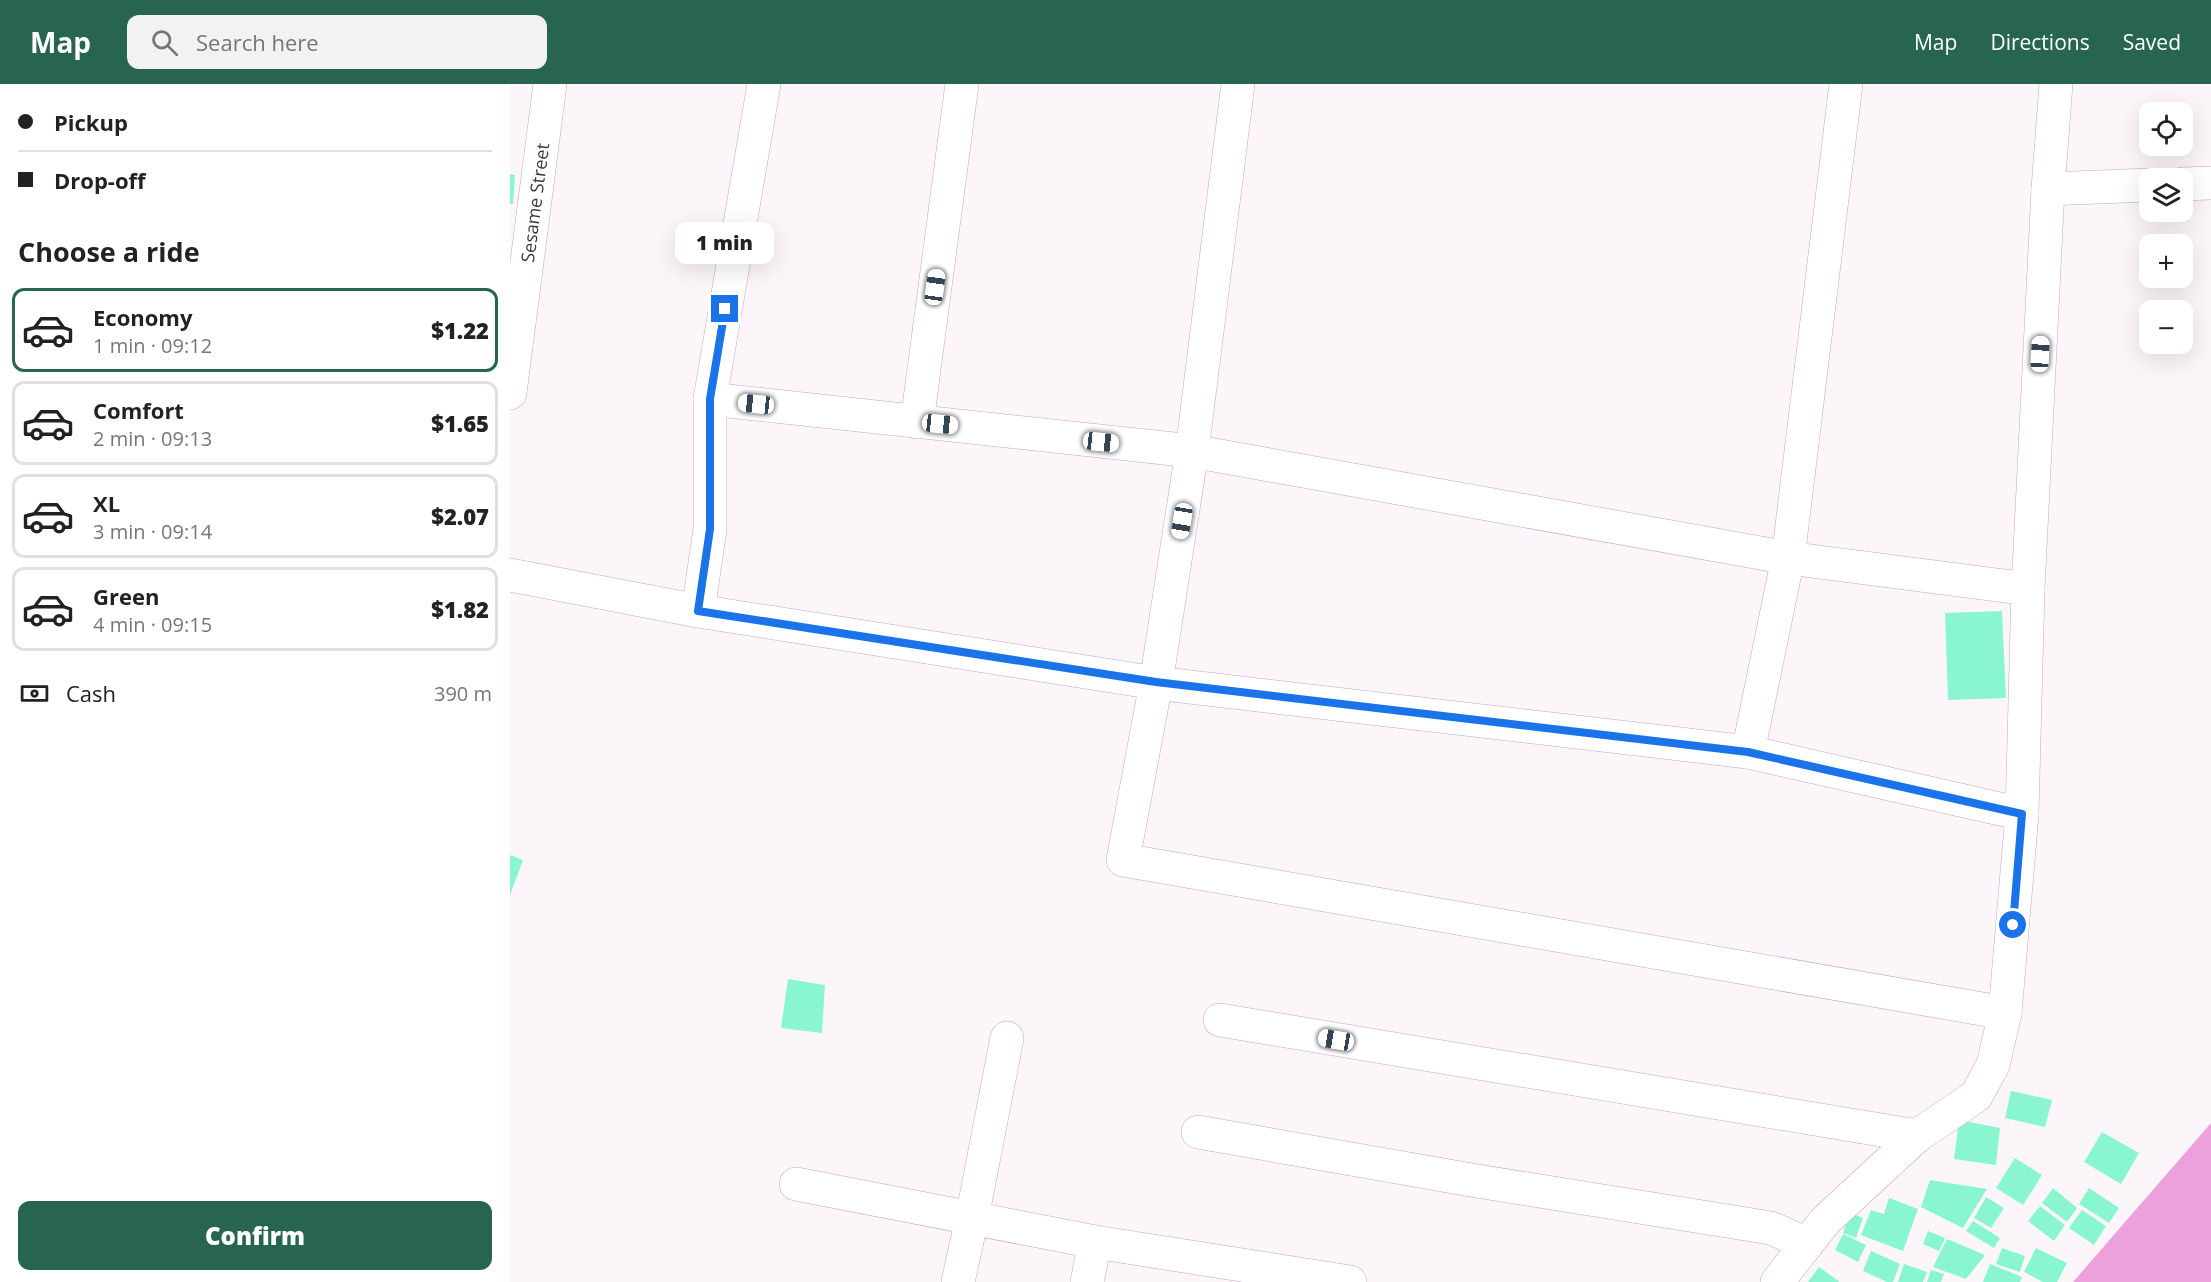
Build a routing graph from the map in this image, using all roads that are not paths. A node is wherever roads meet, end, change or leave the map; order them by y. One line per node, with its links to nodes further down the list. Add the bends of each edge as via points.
1 (550, 84): 11 (street, Sesame Street)
2 (764, 84): 12 (street)
3 (962, 84): 13 (street)
4 (1238, 84): 14 (street)
5 (1846, 84): 15 (street)
6 (2056, 84): 10 (street)
7 (2211, 183): 8 (street)
8 (2193, 184)
9 (2139, 185): 10 (street)
10 (2048, 189): 17 (street)
11 (510, 393)
12 (710, 399): 13 (street); 18 (street, via 710,529)
13 (917, 422): 14 (street)
14 (1192, 451): 15 (street); 19 (street)
15 (1788, 558): 17 (street); 20 (street)
16 (510, 575): 18 (street)
17 (2028, 589): 21 (street)
18 (698, 611): 19 (street)
19 (1156, 682): 20 (street); 22 (street, via 1123,860)
20 (1748, 752): 21 (street)
21 (2022, 814): 22 (street)
22 (2005, 1013): 26 (street, via 1993,1065 1976,1096)
23 (1220, 1020): 26 (street)
24 (1007, 1038): 28 (street)
25 (1198, 1132): 30 (street, via 1771,1228)
26 (1917, 1136): 30 (street, via 1825,1221)
27 (796, 1184): 28 (street)
28 (972, 1218): 29 (street); 32 (street)
29 (1095, 1242): 31 (street); 33 (street)
30 (1807, 1244): 35 (street)
31 (1318, 1280): 34 (street)
32 (958, 1282)
33 (1087, 1282)
34 (1350, 1282)
35 (1777, 1282)

